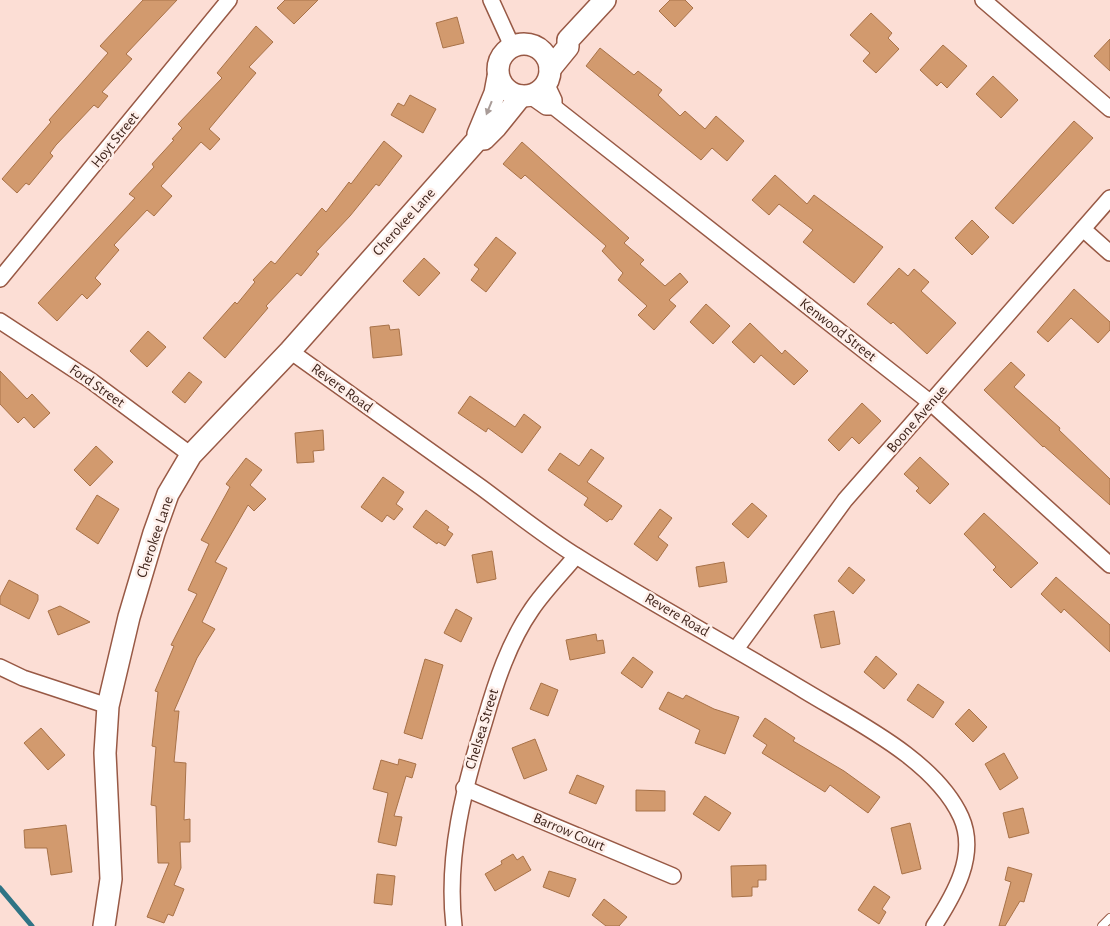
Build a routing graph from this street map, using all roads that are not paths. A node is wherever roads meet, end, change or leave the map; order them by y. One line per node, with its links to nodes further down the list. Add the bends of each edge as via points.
1 (229, 0): 17 (street, Hoyt Street)
2 (491, 0): 6 (street)
3 (605, 0): 5 (street)
4 (983, 0): 12 (street)
5 (568, 40): 7 (street); 8 (street, via 568,47)
6 (512, 46): 7 (street); 9 (street, via 500,59)
7 (536, 46): 8 (street, via 548,59)
8 (548, 76): 10 (street, via 541,90); 11 (street)
9 (498, 77): 10 (street, via 508,91); 13 (street, Cherokee Lane, one-way to 13)
10 (525, 95): 11 (street, Kenwood Street); 13 (street, Cherokee Lane, via 484,139)
11 (554, 107): 20 (street, Kenwood Street)
12 (1110, 109)
13 (478, 139): 19 (street, Cherokee Lane)
14 (1110, 198): 15 (street, Boone Avenue)
15 (1083, 229): 16 (street); 20 (street, Boone Avenue)
16 (1110, 253)
17 (0, 279)
18 (0, 321): 21 (street, Ford Street, via 90,380)
19 (290, 351): 21 (street, Cherokee Lane); 22 (street, Revere Road)
20 (931, 403): 23 (street, Kenwood Street); 24 (street, Boone Avenue, via 845,500)
21 (191, 455): 26 (street, Cherokee Lane, via 168,494 154,534 129,617)
22 (576, 556): 24 (street, Revere Road); 27 (street, Chelsea Street, via 532,609 501,668)
23 (1110, 566)
24 (736, 650): 32 (street, Revere Road, via 912,760 954,804 966,831 963,869)
25 (0, 667): 26 (street)
26 (108, 706): 30 (street, Cherokee Lane, via 105,753 111,878)
27 (464, 788): 28 (street, Barrow Court); 31 (street, Chelsea Street, via 452,869)
28 (673, 876)
29 (1110, 918): 33 (lane)
30 (104, 926)
31 (454, 926)
32 (934, 926)
33 (1102, 926)

